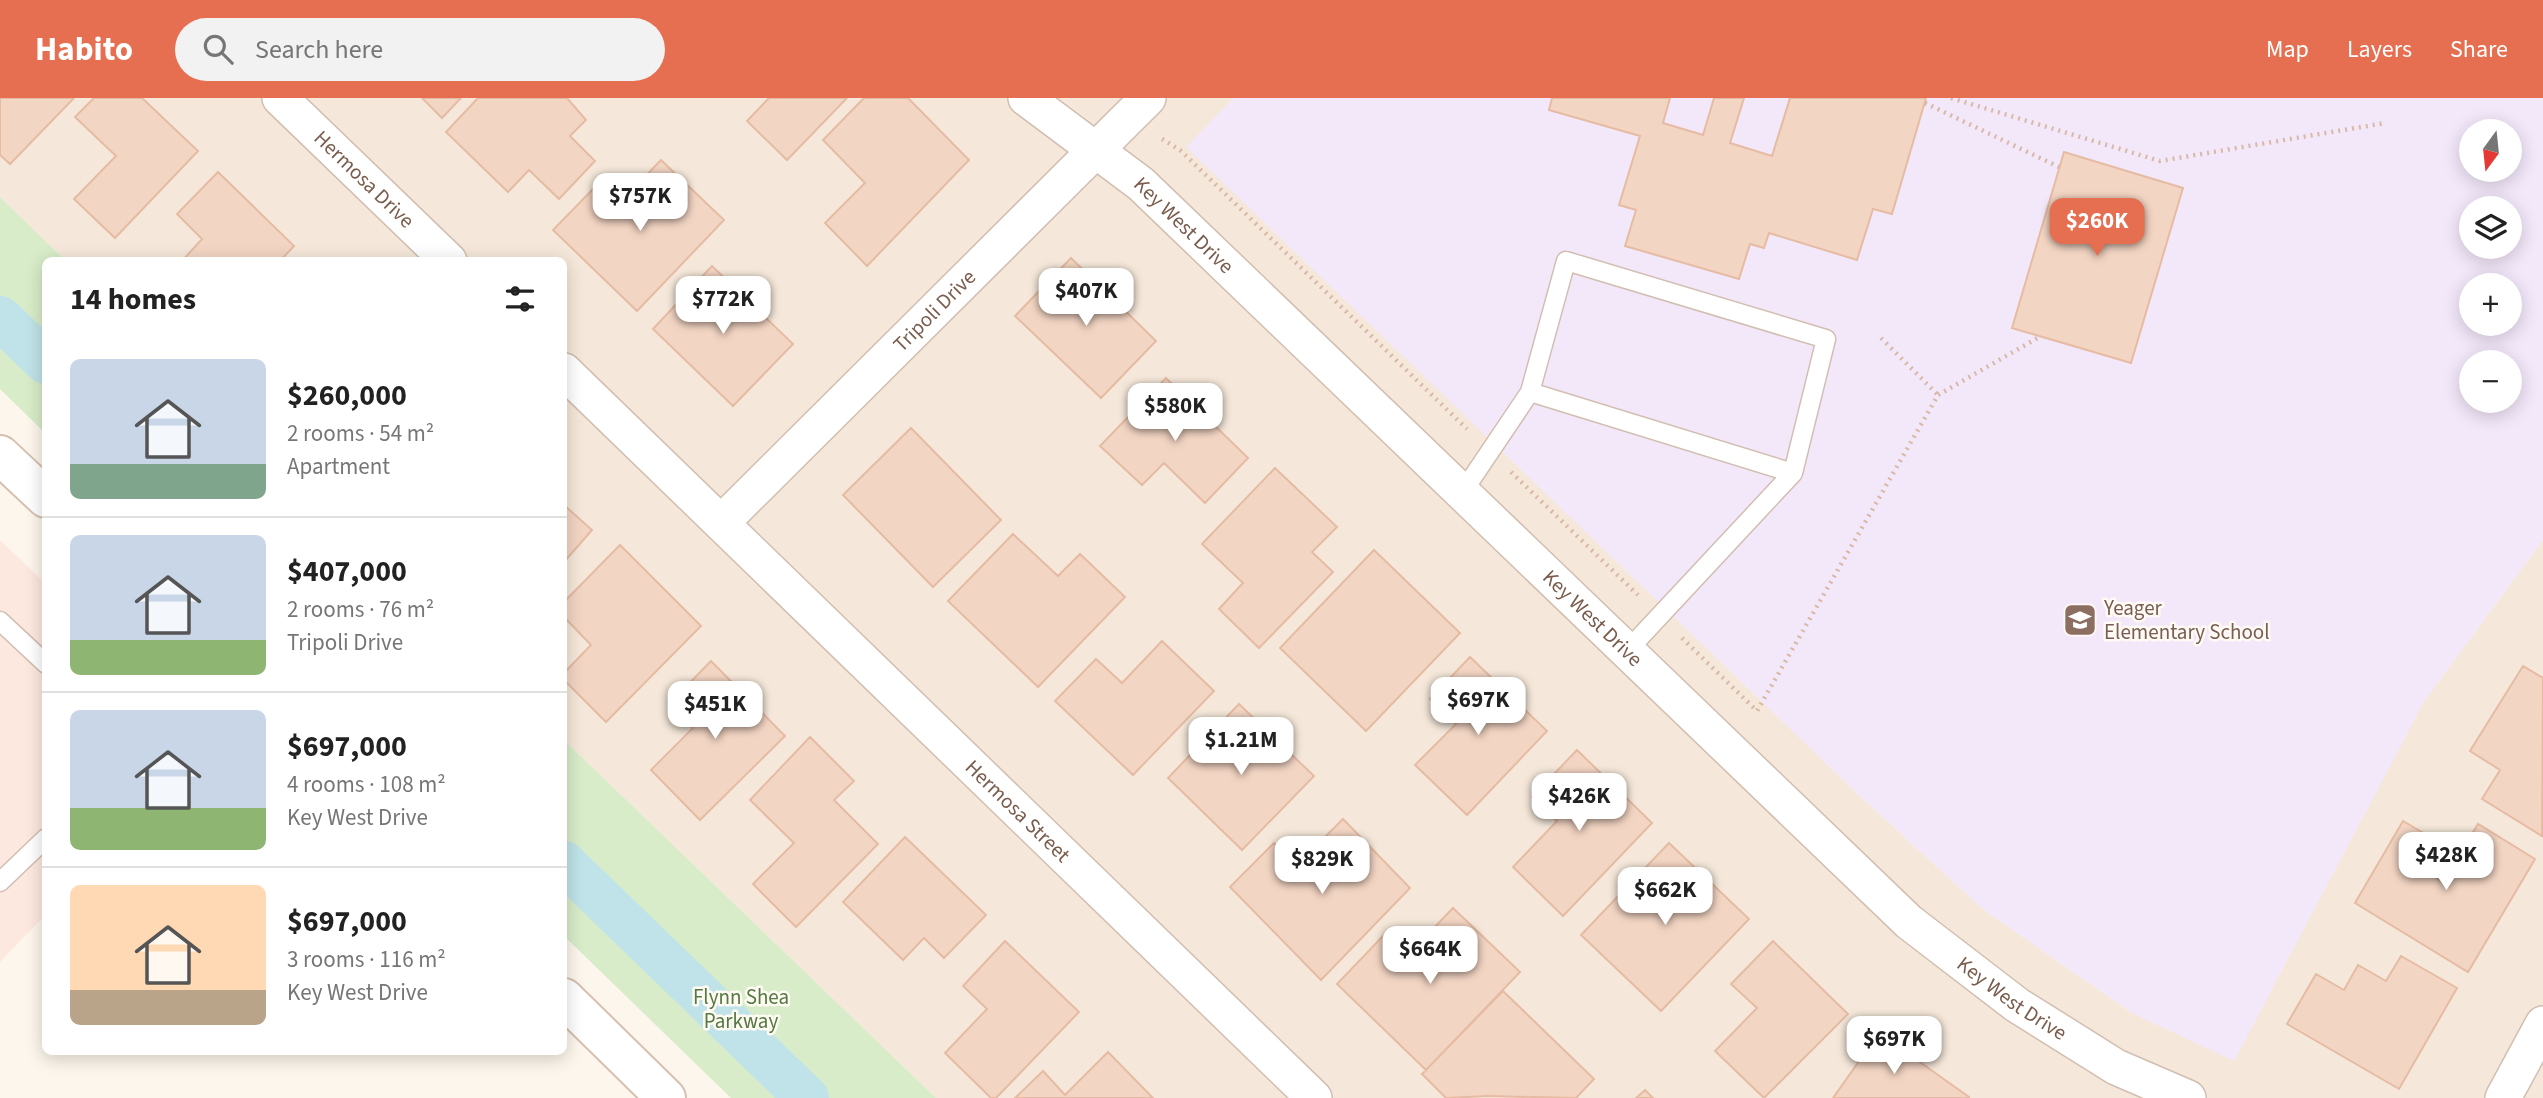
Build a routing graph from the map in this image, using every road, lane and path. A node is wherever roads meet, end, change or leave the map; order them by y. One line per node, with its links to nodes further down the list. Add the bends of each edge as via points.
1 (280, 98): 9 (street, Hermosa Drive)
2 (1026, 98): 7 (street, Key West Drive)
3 (1148, 98): 7 (street, Tripoli Drive)
4 (1951, 98): 6 (path, via 2160,161)
5 (1925, 103): 8 (path)
6 (2385, 123)
7 (1094, 149): 16 (street, Key West Drive, via 1141,184); 18 (street, Tripoli Drive)
8 (2059, 167)
9 (445, 257)
10 (1881, 338): 13 (path)
11 (567, 374): 18 (street)
12 (1530, 392): 15 (lane); 15 (lane, via 1566,261 1826,339); 16 (lane)
13 (1938, 395)
14 (0, 455): 17 (street)
15 (1793, 472): 20 (lane)
16 (1462, 493): 20 (street, Key West Drive)
17 (42, 494)
18 (721, 523): 27 (street, Hermosa Street)
19 (0, 621): 21 (lane)
20 (1627, 651): 28 (street, Key West Drive, via 1909,922 2017,1005 2116,1067)
21 (42, 660)
22 (42, 842): 23 (lane)
23 (0, 882)
24 (567, 1001): 26 (street)
25 (2543, 1024): 29 (street)
26 (666, 1098)
27 (1314, 1098)
28 (2188, 1098)
29 (2503, 1098)

